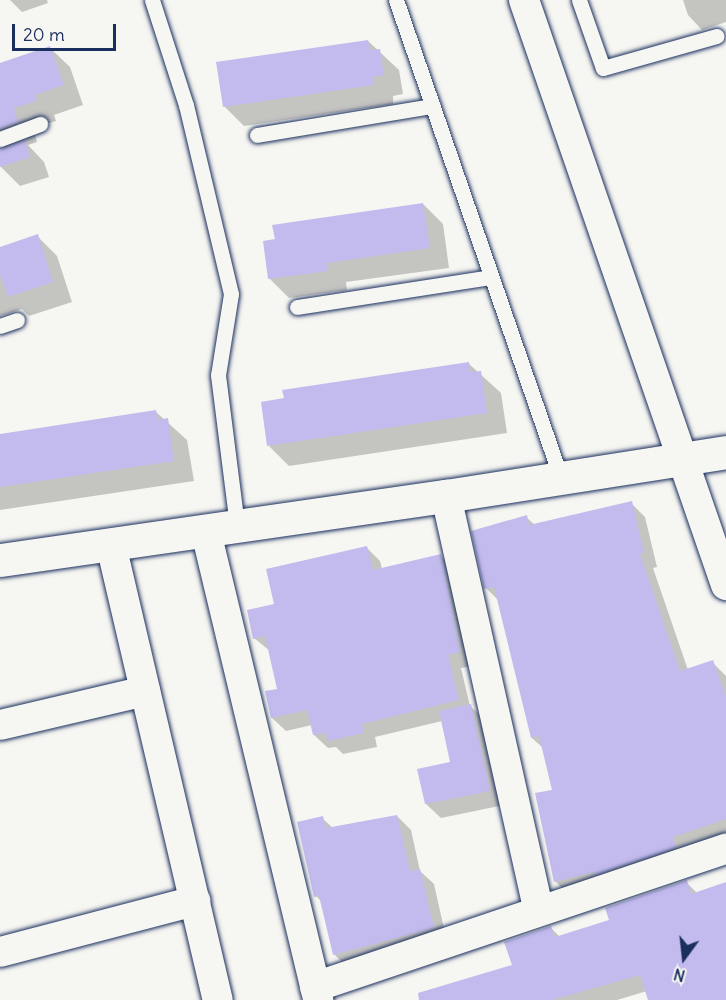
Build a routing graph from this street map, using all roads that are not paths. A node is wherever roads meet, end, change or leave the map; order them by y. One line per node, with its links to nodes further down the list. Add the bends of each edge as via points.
1 (152, 0): 18 (lane, via 186,105 231,294 218,375)
2 (396, 0): 6 (lane)
3 (524, 0): 15 (street)
4 (579, 0): 5 (lane, via 603,68)
5 (717, 36)
6 (433, 106): 8 (lane); 10 (lane)
7 (40, 124): 9 (lane)
8 (257, 135)
9 (0, 139)
10 (492, 277): 11 (lane); 16 (lane)
11 (297, 307)
12 (17, 320): 13 (lane)
13 (0, 326)
14 (726, 452): 15 (street)
15 (685, 459): 16 (street); 22 (street)
16 (561, 478): 17 (street)
17 (446, 496): 19 (street); 27 (street)
18 (235, 509)
19 (206, 532): 20 (street); 29 (street)
20 (111, 545): 21 (street); 23 (street)
21 (0, 560)
22 (726, 585)
23 (145, 691): 24 (street); 26 (street)
24 (0, 725)
25 (726, 849): 27 (street)
26 (195, 901): 28 (street); 30 (street)
27 (539, 911): 29 (street)
28 (0, 952)
29 (317, 994)
30 (218, 1000)

